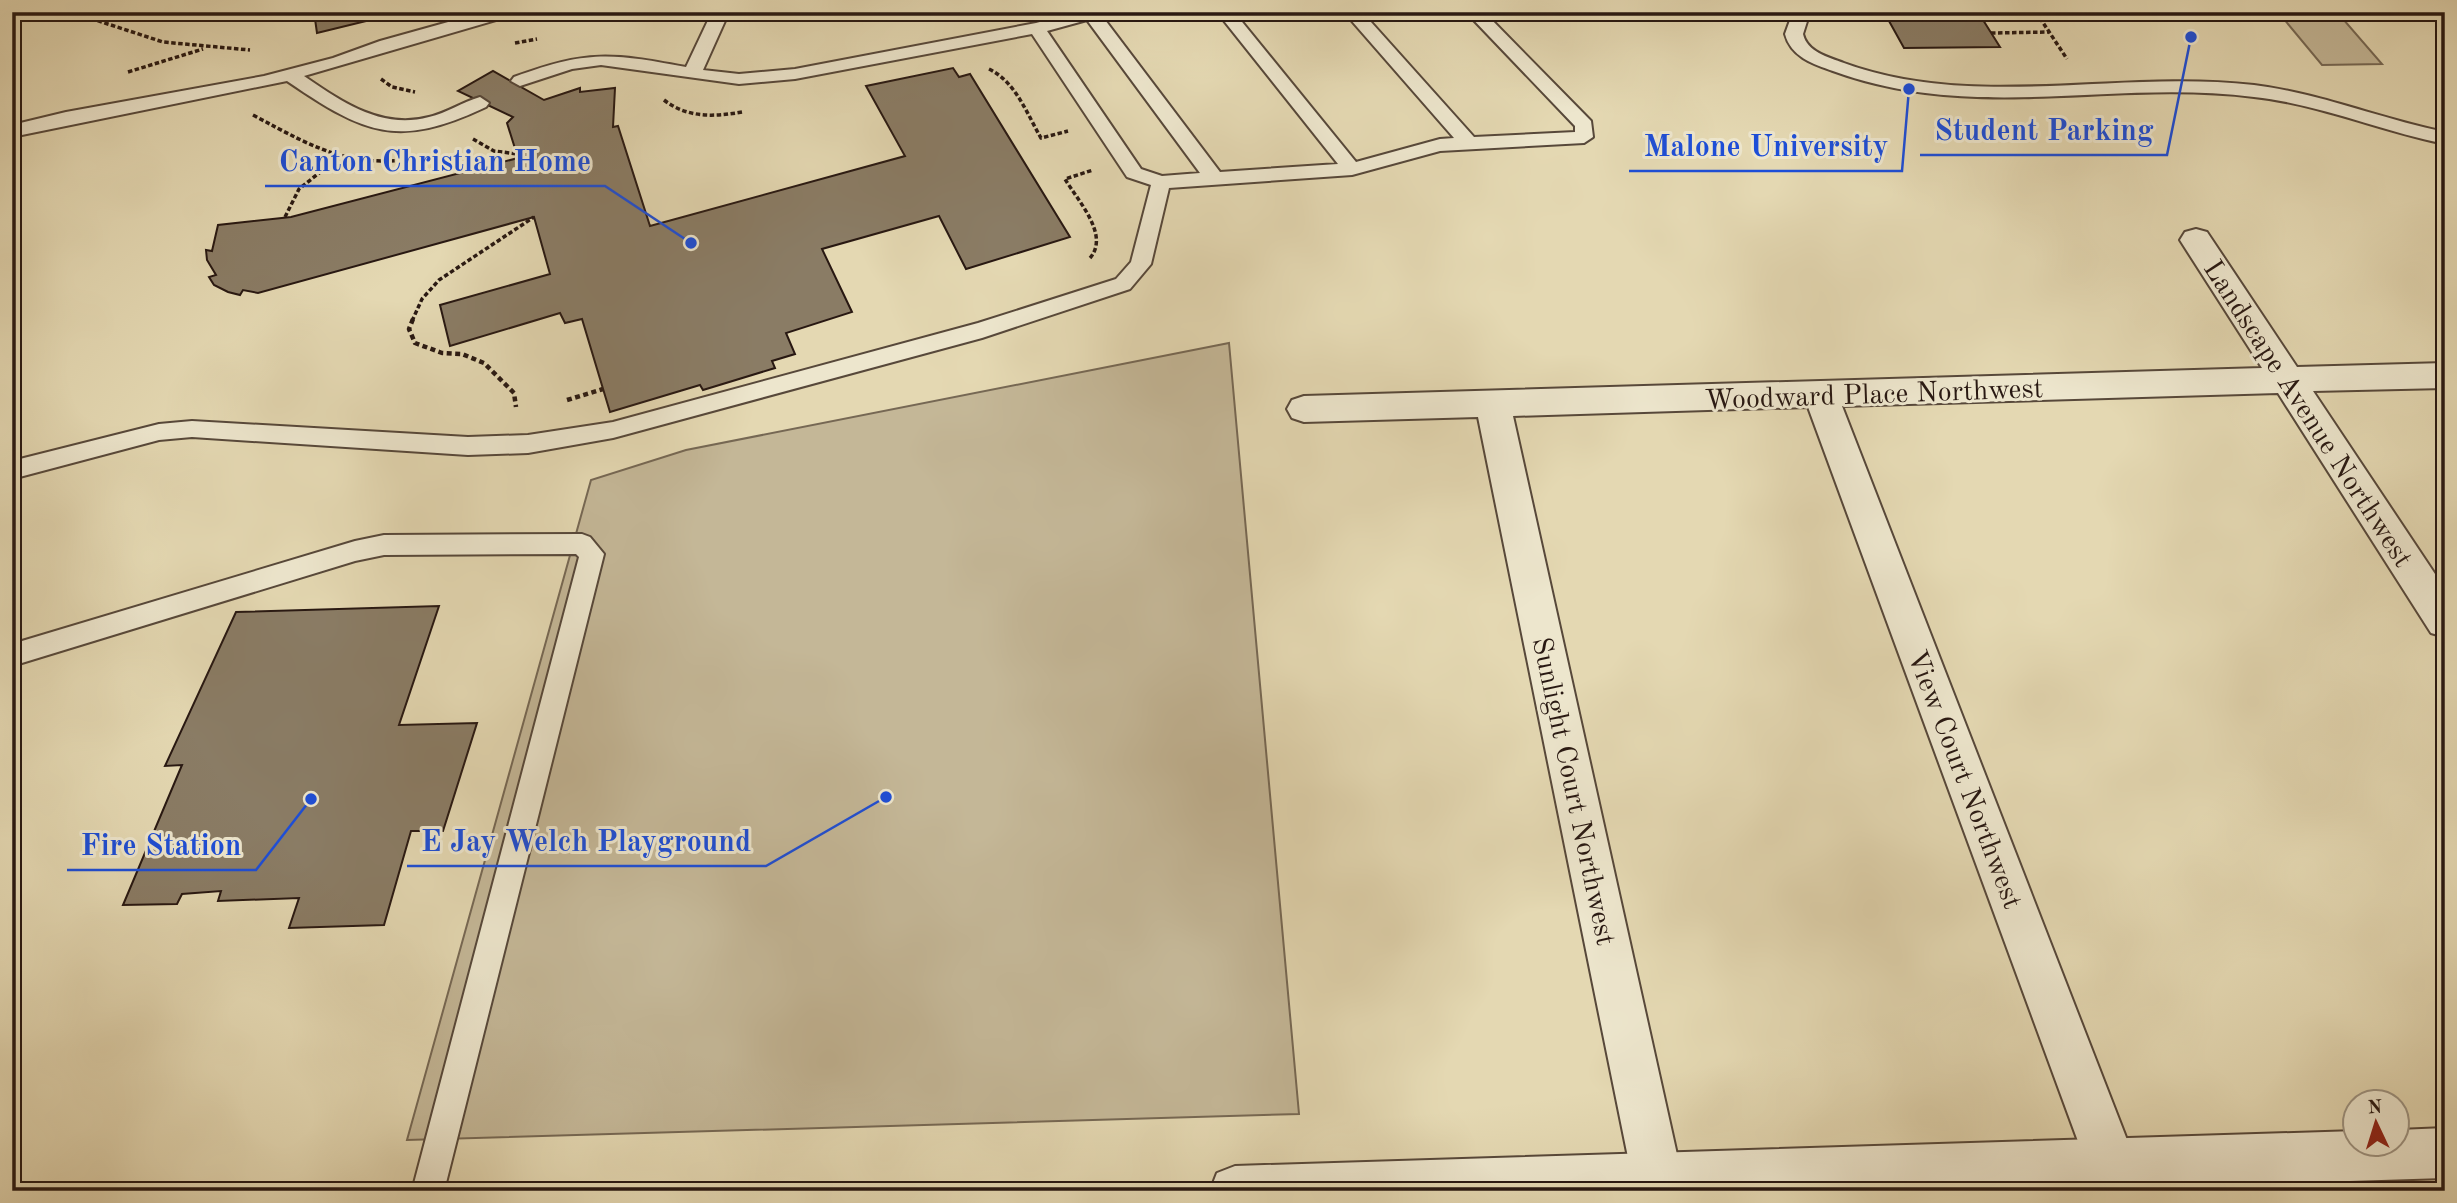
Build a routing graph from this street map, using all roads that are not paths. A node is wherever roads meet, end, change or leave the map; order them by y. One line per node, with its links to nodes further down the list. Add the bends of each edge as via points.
1 (504, 12): 11 (lane)
2 (721, 12): 12 (lane)
3 (781, 12): 4 (lane)
4 (805, 12)
5 (1225, 12): 18 (lane)
6 (1352, 12): 17 (lane)
7 (1474, 12): 17 (lane, via 1584,125 1584,137)
8 (1802, 12): 16 (lane, via 1792,32 1800,49 1819,61 1888,84 2001,94 2252,91 2328,105)
9 (1093, 13): 10 (lane); 19 (lane)
10 (1037, 28): 12 (lane, via 795,74 739,79); 20 (lane, via 1134,173)
11 (289, 74): 14 (lane, via 343,111 370,122 400,126 432,123); 15 (lane)
12 (692, 74): 13 (lane, via 618,61 589,61)
13 (520, 81)
14 (480, 103)
15 (12, 131)
16 (2445, 138)
17 (1469, 143): 18 (lane, via 1440,145)
18 (1352, 169): 19 (lane)
19 (1215, 179): 20 (lane)
20 (1161, 182): 27 (lane, via 1141,264 1123,284 982,330 613,430 528,444 468,446 192,429 159,432)
21 (2196, 240): 23 (street, Landscape Avenue Northwest)
22 (2445, 375): 23 (street, Woodward Place Northwest)
23 (2287, 379): 24 (street, Woodward Place Northwest); 28 (street, Landscape Avenue Northwest)
24 (1821, 395): 25 (street, Woodward Place Northwest); 31 (street, View Court Northwest)
25 (1493, 404): 26 (street, Woodward Place Northwest); 32 (street, Sunlight Court Northwest)
26 (1304, 409)
27 (12, 471)
28 (2445, 621)
29 (12, 655): 34 (lane, via 384,545 582,544 592,554)
30 (2445, 1153): 31 (street)
31 (2111, 1163): 33 (street)
32 (1657, 1177): 33 (street); 35 (street)
33 (1977, 1179)
34 (428, 1191)
35 (1235, 1191)

